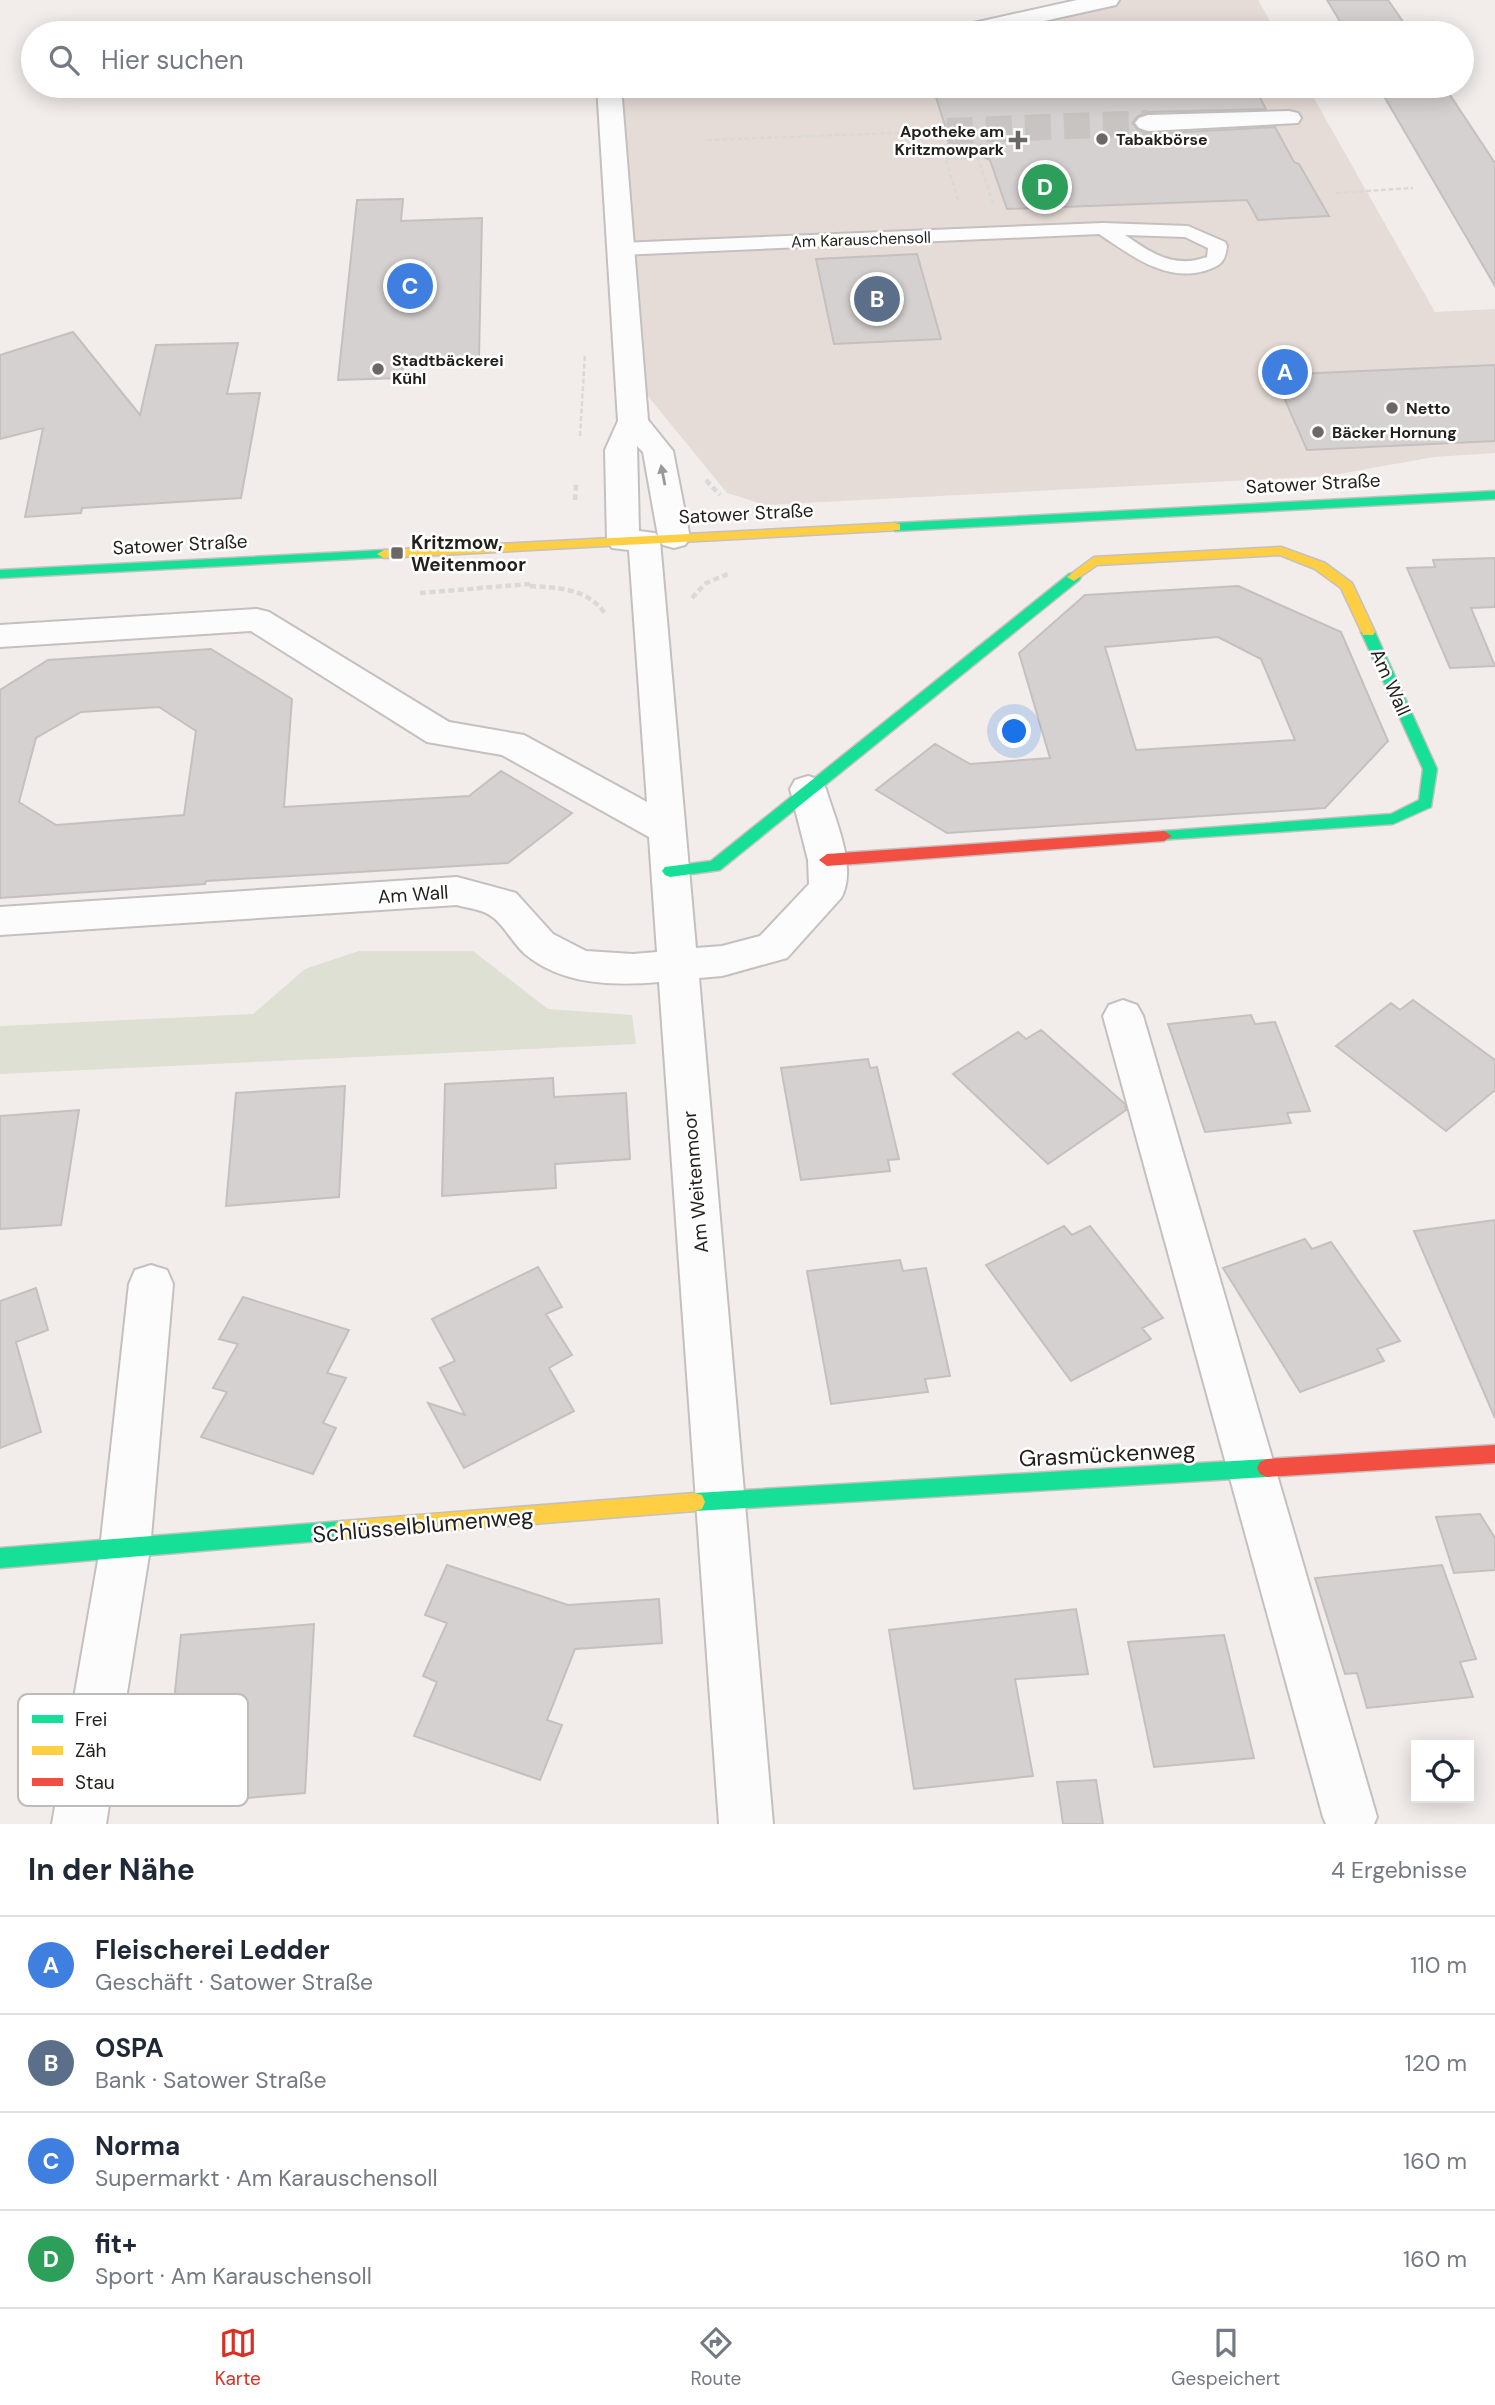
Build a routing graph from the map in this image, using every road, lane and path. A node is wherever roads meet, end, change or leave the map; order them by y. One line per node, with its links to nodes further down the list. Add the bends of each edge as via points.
1 (1108, 0): 2 (street)
2 (1013, 21)
3 (610, 98): 15 (street)
4 (1289, 118): 5 (street)
5 (1148, 124)
6 (937, 131): 7 (path); 8 (path); 9 (path)
7 (947, 131)
8 (707, 140)
9 (946, 159): 12 (path); 12 (path, via 978,158 993,204)
10 (1413, 188): 11 (path)
11 (1336, 193)
12 (960, 205): 14 (path)
13 (1103, 228): 13 (lane, Am Karauschensoll, via 1164,267 1198,269 1216,260 1218,246 1188,232); 14 (lane, Am Karauschensoll)
14 (969, 234): 15 (lane, Am Karauschensoll)
15 (620, 249): 17 (street)
16 (586, 342): 18 (path)
17 (633, 421): 22 (street, via 620,450); 22 (street, one-way to 17, via 659,451)
18 (580, 436)
19 (577, 474): 21 (path)
20 (1495, 495): 22 (street, Satower Straße)
21 (575, 500)
22 (647, 540): 23 (street, Satower Straße); 26 (street, Am Weitenmoor)
23 (0, 574)
24 (0, 636): 26 (street, via 257,620 440,733 511,744)
25 (808, 789): 27 (street, Am Wall); 27 (street, Am Wall, via 1094,561 1281,551 1320,566 1347,586 1430,769 1426,803 1393,819); 28 (street, Am Wall, via 715,866)
26 (667, 830): 28 (street, Am Weitenmoor)
27 (827, 860): 30 (street, Am Wall, via 828,888 773,948 722,961)
28 (670, 872): 30 (street, Am Weitenmoor)
29 (0, 921): 30 (street, Am Wall, via 457,891 502,903 538,944 580,966 633,969)
30 (677, 965): 35 (street, Am Weitenmoor)
31 (1123, 1016): 34 (street)
32 (151, 1284): 36 (street)
33 (1495, 1454): 34 (street, Grasmückenweg)
34 (1252, 1469): 35 (street, Grasmückenweg); 40 (street)
35 (721, 1500): 36 (street, Schlüsselblumenweg); 42 (street, Am Weitenmoor)
36 (125, 1549): 37 (street, Schlüsselblumenweg); 38 (street)
37 (0, 1558)
38 (101, 1694)
39 (82, 1806): 41 (street)
40 (1350, 1816)
41 (79, 1824)
42 (746, 1824)

